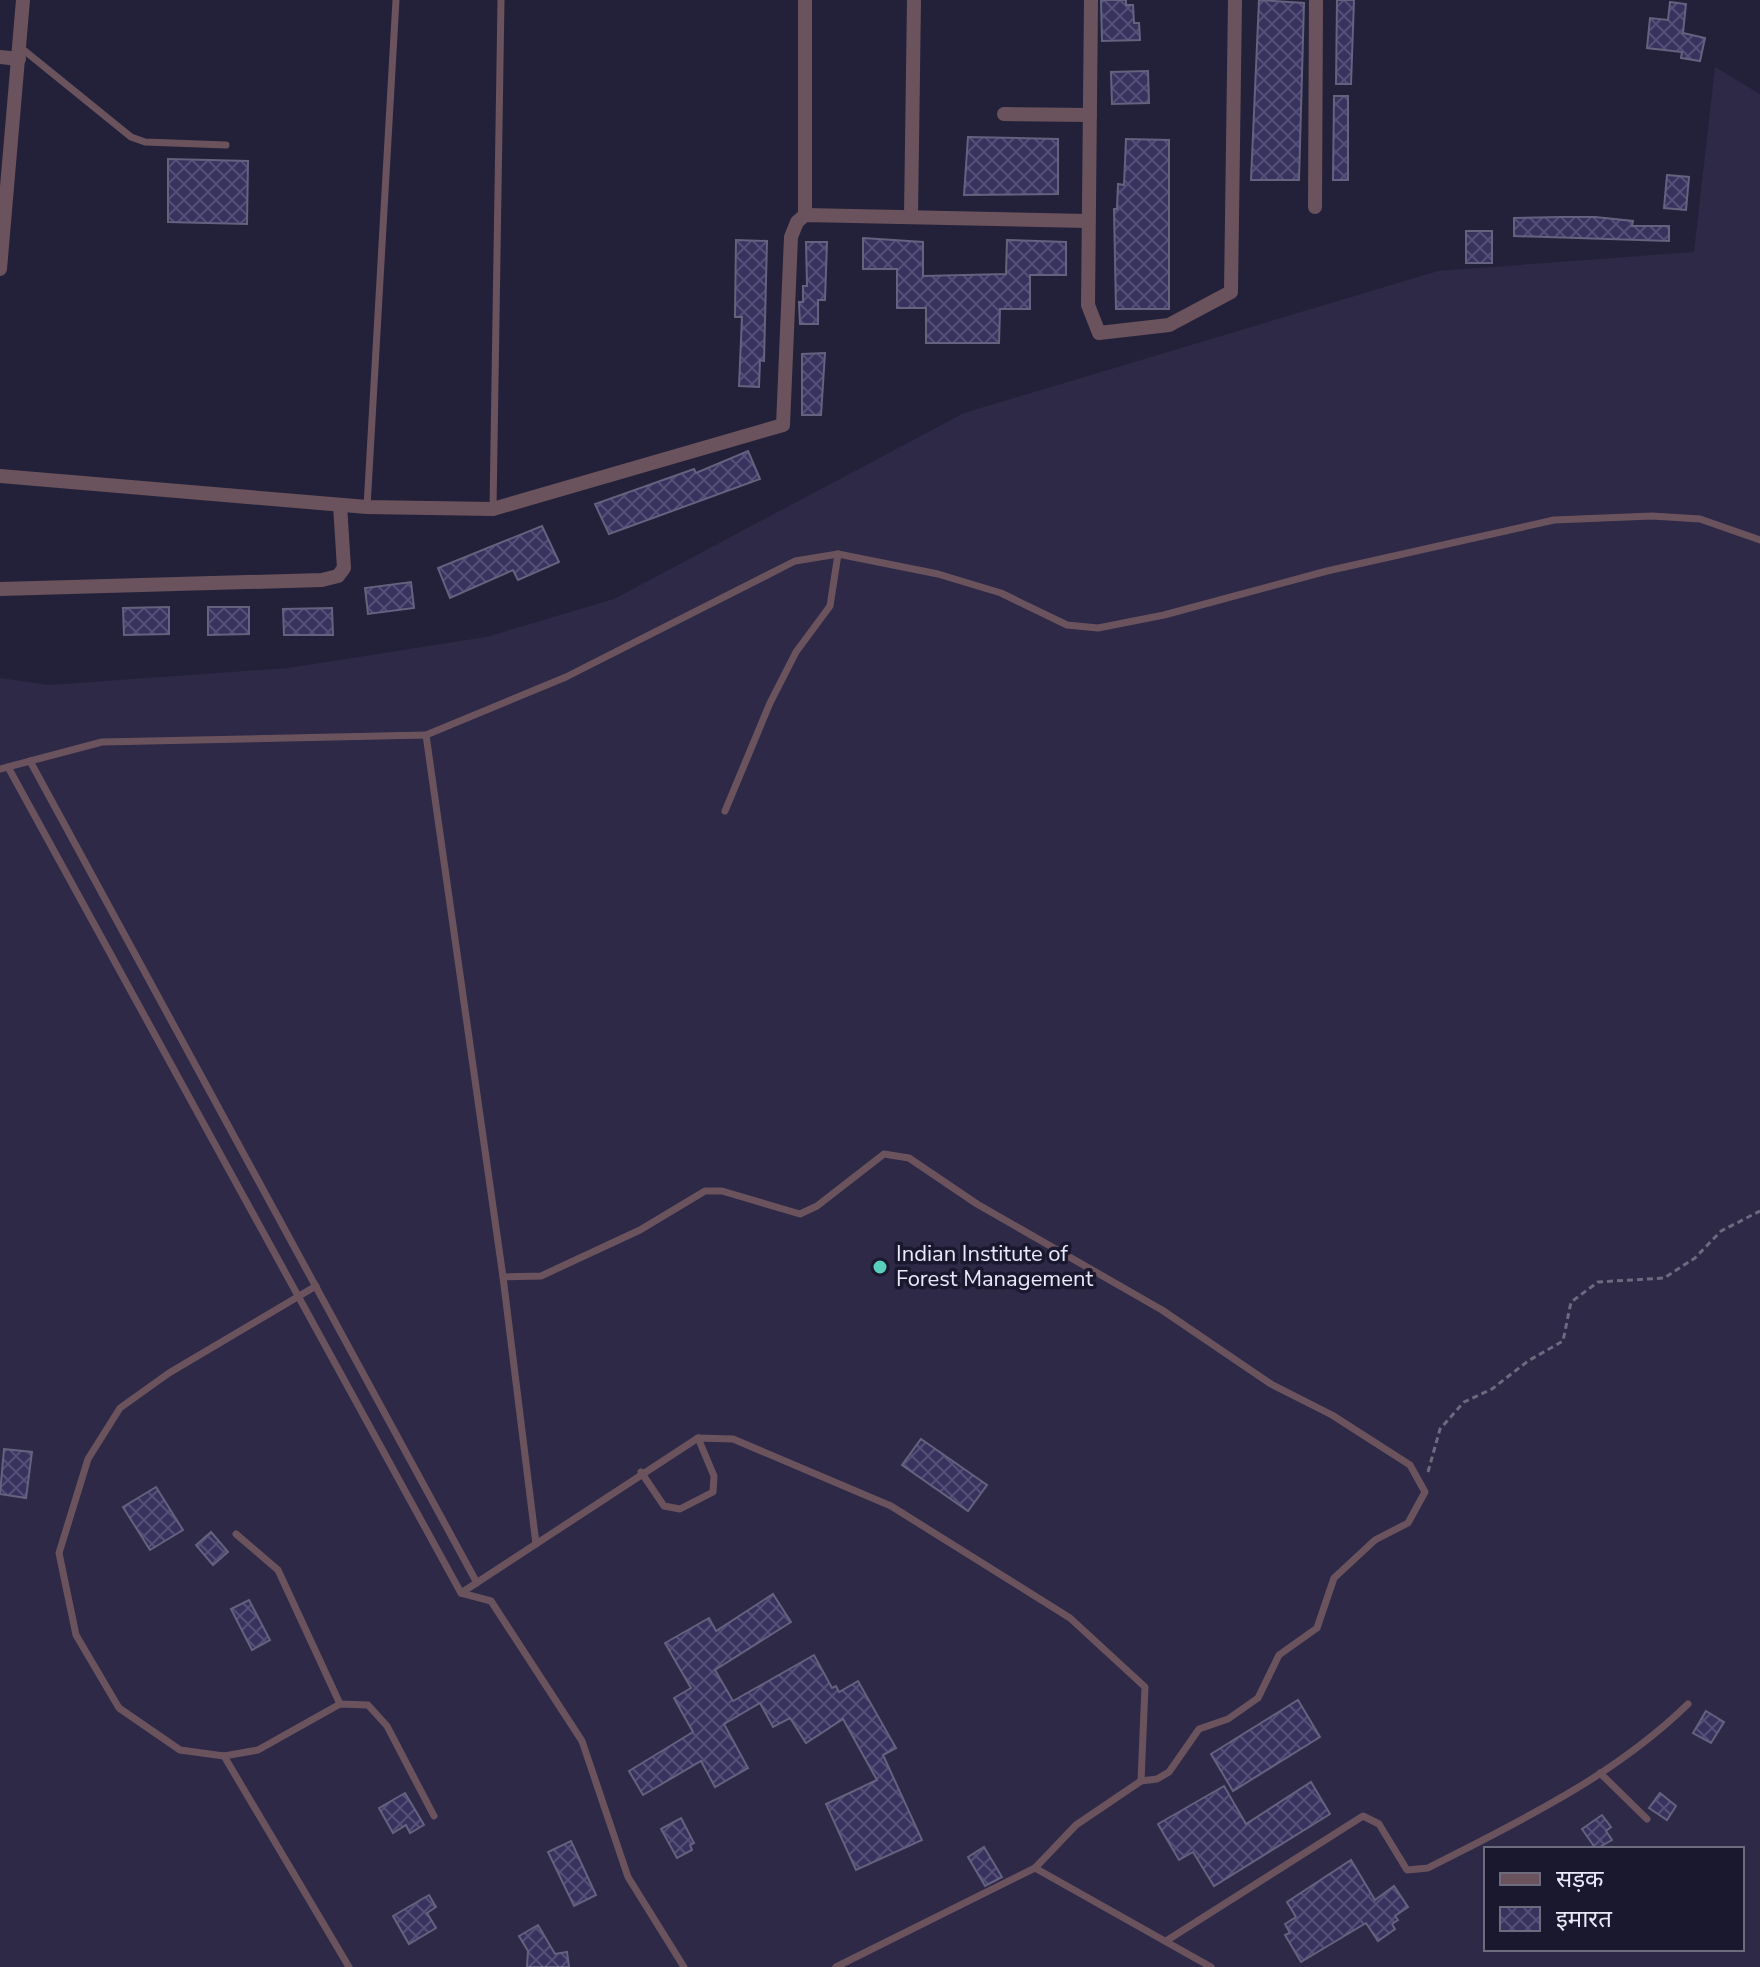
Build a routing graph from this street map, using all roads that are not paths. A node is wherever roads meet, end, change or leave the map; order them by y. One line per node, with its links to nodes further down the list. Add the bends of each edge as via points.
1 (23, 0): 9 (street)
2 (396, 0): 21 (lane)
3 (501, 0): 22 (lane)
4 (805, 0): 15 (street)
5 (914, 0): 16 (street)
6 (1091, 0): 12 (street)
7 (1235, 0): 17 (street, via 1231,292 1169,325 1099,333 1088,305)
8 (1316, 0): 14 (street)
9 (19, 53): 10 (street); 13 (lane, via 131,137); 18 (street)
10 (0, 57)
11 (1004, 114): 12 (street)
12 (1090, 115): 17 (street)
13 (226, 145)
14 (1315, 207)
15 (805, 215): 16 (street); 22 (street, via 791,237 783,425)
16 (911, 216): 17 (street)
17 (1088, 221)
18 (1, 261)
19 (0, 476): 20 (street)
20 (340, 505): 21 (street); 25 (street, via 344,568 338,576)
21 (367, 507): 22 (street)
22 (493, 509)
23 (1760, 540): 24 (lane, via 1700,519 1554,520 1098,628 1067,625 1001,593 938,574)
24 (838, 554): 26 (lane, via 795,561 566,677); 29 (lane, via 830,606 796,652)
25 (0, 589)
26 (426, 735): 27 (lane, via 102,742); 30 (lane)
27 (30, 761): 28 (lane); 31 (lane)
28 (4, 768): 32 (lane)
29 (725, 811)
30 (503, 1277): 36 (lane); 43 (lane, via 541,1276 640,1230 705,1191 722,1191 800,1214 884,1154 909,1158 1410,1465 1425,1492 1408,1523 1375,1540 1334,1578 1317,1628 1279,1655 1258,1698 1228,1719 1199,1729 1169,1772)
31 (316, 1286): 32 (lane); 37 (lane)
32 (299, 1294): 38 (lane); 41 (lane, via 120,1408 88,1459 59,1553 76,1635 119,1708 180,1750)
33 (698, 1438): 34 (lane); 34 (lane, via 714,1476 713,1492 680,1509 664,1506); 43 (lane, via 733,1439 891,1506 1070,1618 1145,1687)
34 (641, 1472): 36 (lane)
35 (236, 1534): 39 (lane, via 278,1570)
36 (536, 1544): 37 (lane)
37 (477, 1583): 38 (lane)
38 (461, 1593): 49 (lane, via 491,1601 582,1741 628,1877)
39 (340, 1704): 41 (lane, via 258,1750); 44 (lane, via 368,1705 387,1726)
40 (1688, 1704): 42 (lane, via 1657,1734)
41 (224, 1756): 48 (lane)
42 (1600, 1773): 45 (lane); 47 (lane, via 1560,1801 1428,1868 1407,1870 1379,1824 1363,1816)
43 (1141, 1781): 46 (lane, via 1076,1825)
44 (434, 1816)
45 (1647, 1819)
46 (1035, 1868): 47 (lane); 50 (lane)
47 (1166, 1941): 51 (lane)
48 (349, 1967)
49 (684, 1967)
50 (836, 1967)
51 (1211, 1967)

